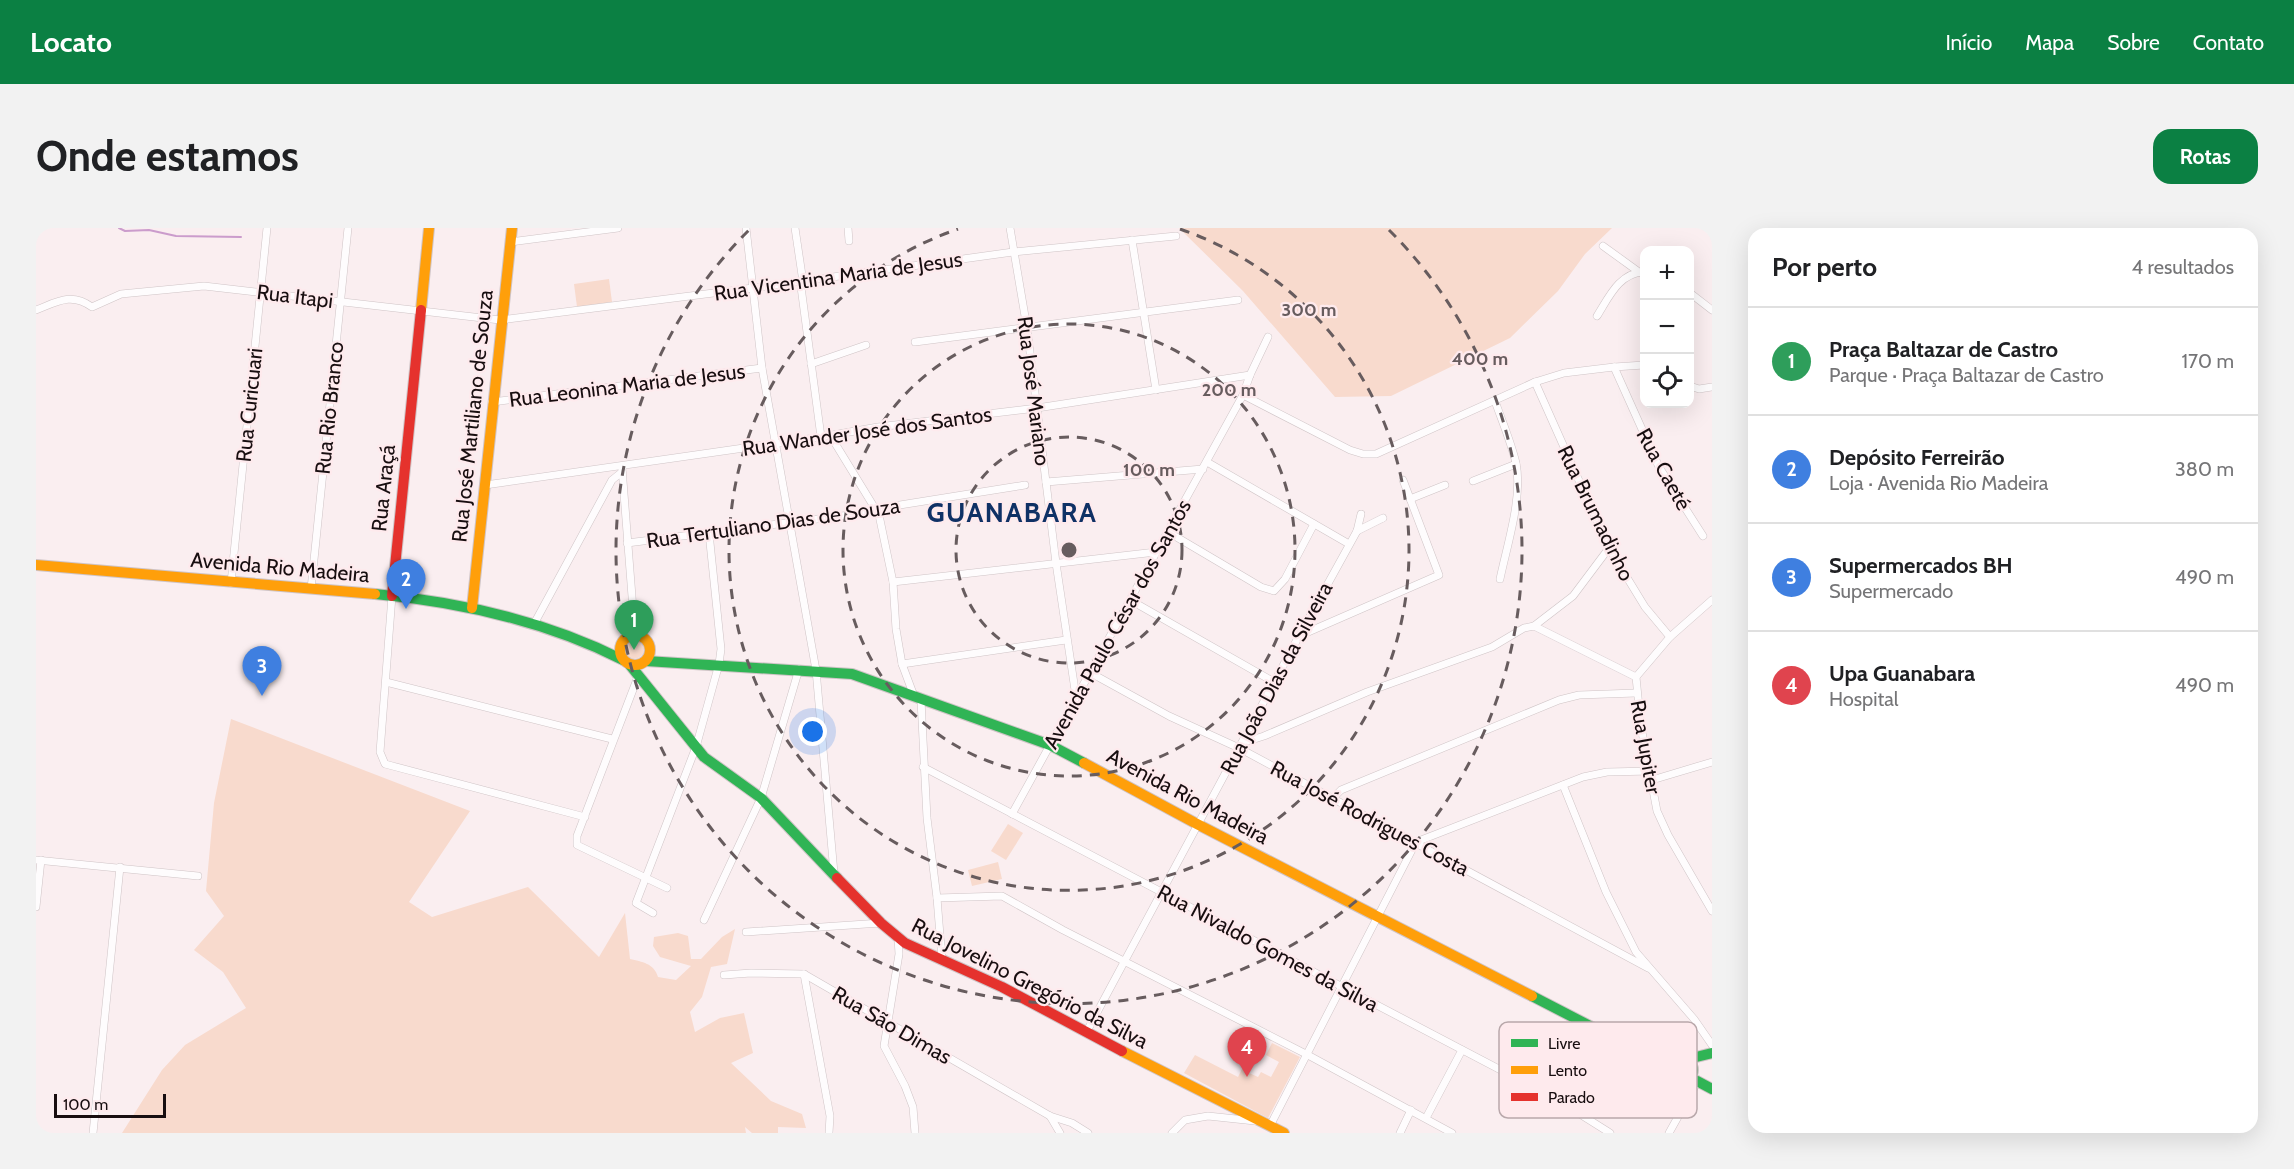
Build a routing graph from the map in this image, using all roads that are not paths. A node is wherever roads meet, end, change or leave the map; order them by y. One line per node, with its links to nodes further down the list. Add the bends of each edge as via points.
1 (267, 228): 20 (street, Rua Curicuari)
2 (348, 228): 23 (street, Rua Rio Branco)
3 (429, 228): 26 (main road, Rua Araçá)
4 (512, 228): 12 (main road, Rua José Martiliano de Souza)
5 (618, 228): 12 (street)
6 (746, 228): 19 (street)
7 (795, 228): 18 (street)
8 (848, 228): 13 (street)
9 (1010, 228): 15 (street, Rua José Mariano)
10 (1176, 236): 11 (street, Rua Vicentina Maria de Jesus)
11 (1132, 240): 15 (street, Rua Vicentina Maria de Jesus); 27 (street)
12 (510, 242): 29 (main road, Rua José Martiliano de Souza)
13 (849, 242)
14 (1603, 246): 16 (street)
15 (1014, 252): 18 (street, Rua Vicentina Maria de Jesus); 30 (street, Rua José Mariano)
16 (1640, 271)
17 (1640, 273): 28 (street, via 1624,278)
18 (803, 282): 19 (street, Rua Vicentina Maria de Jesus); 34 (street)
19 (753, 288): 29 (street, Rua Vicentina Maria de Jesus); 37 (street)
20 (261, 292): 23 (street, Rua Itapi); 24 (street, Rua Itapi, via 204,286 149,290 121,294 92,307 80,299 65,299); 77 (street, Rua Curicuari)
21 (1694, 297): 25 (street)
22 (1238, 300): 27 (street)
23 (340, 302): 26 (street, Rua Itapi); 78 (street, Rua Rio Branco)
24 (36, 310)
25 (1712, 310)
26 (420, 311): 29 (street, Rua Itapi); 79 (main road, Rua Araçá)
27 (1143, 313): 30 (street); 42 (street)
28 (1597, 316)
29 (500, 320): 45 (main road, Rua José Martiliano de Souza)
30 (1027, 328): 32 (street); 46 (street, Rua José Mariano)
31 (1268, 337): 38 (street, Avenida Paulo César dos Santos)
32 (915, 342)
33 (867, 345): 34 (street)
34 (811, 364): 48 (street)
35 (1640, 366): 36 (street)
36 (1614, 367): 39 (street, via 1564,373); 68 (street, Rua Caeté, via 1659,467)
37 (762, 368): 45 (street, Rua Leonina Maria de Jesus); 49 (street)
38 (1250, 375): 42 (street, Rua Wander José dos Santos); 43 (street, Avenida Paulo César dos Santos)
39 (1535, 382): 44 (street); 71 (street, Rua Brumadinho)
40 (1694, 387): 41 (street)
41 (1712, 387)
42 (1156, 390): 46 (street, Rua Wander José dos Santos)
43 (1243, 395): 44 (street, via 1363,454 1382,453); 51 (street, Avenida Paulo César dos Santos)
44 (1495, 401): 50 (street)
45 (492, 402): 56 (main road, Rua José Martiliano de Souza)
46 (1037, 408): 47 (street, Rua Wander José dos Santos); 55 (street, Rua José Mariano)
47 (830, 435): 48 (street, Rua Wander José dos Santos); 60 (street)
48 (821, 437): 49 (street, Rua Wander José dos Santos)
49 (775, 444): 52 (street, Rua Wander José dos Santos); 63 (street)
50 (1516, 464): 54 (street); 75 (street, via 1514,512)
51 (1205, 465): 55 (street); 64 (street); 66 (street, Avenida Paulo César dos Santos)
52 (622, 469): 56 (street, Rua Wander José dos Santos); 69 (street); 83 (street, via 612,480)
53 (1403, 480): 59 (street)
54 (1473, 481)
55 (1046, 482): 73 (street, Rua José Mariano)
56 (485, 485): 82 (main road, Rua José Martiliano de Souza)
57 (1025, 485): 60 (street, Rua Tertuliano Dias de Souza)
58 (1445, 485): 59 (street)
59 (1410, 499): 86 (street, via 1439,575)
60 (875, 509): 63 (street, Rua Tertuliano Dias de Souza); 76 (street)
61 (1361, 514): 65 (street, Rua João Dias da Silveira)
62 (1383, 518): 65 (street)
63 (790, 523): 67 (street, Rua Tertuliano Dias de Souza); 98 (street)
64 (1314, 524): 66 (street, via 1285,579 1274,591); 70 (street)
65 (1357, 531): 70 (street, Rua João Dias da Silveira)
66 (1168, 532): 72 (street, Avenida Paulo César dos Santos)
67 (709, 533): 69 (street, Rua Tertuliano Dias de Souza); 94 (street)
68 (1703, 536)
69 (627, 543): 85 (street)
70 (1349, 544): 86 (street, Rua João Dias da Silveira)
71 (1609, 548): 84 (street, via 1573,596); 87 (street, Rua Brumadinho, via 1645,607)
72 (1156, 552): 73 (street); 80 (street, Avenida Paulo César dos Santos)
73 (1056, 563): 76 (street); 89 (street, Rua José Mariano)
74 (36, 565): 77 (main road, Avenida Rio Madeira)
75 (1500, 579)
76 (893, 582): 95 (street)
77 (231, 583): 78 (main road, Avenida Rio Madeira)
78 (311, 588): 79 (main road, Avenida Rio Madeira)
79 (392, 597): 82 (main road, Avenida Rio Madeira); 101 (street, Rua Araçá)
80 (1130, 600): 99 (street, Avenida Paulo César dos Santos); 102 (street)
81 (1712, 600): 87 (street, Rua Jupiter)
82 (471, 608): 83 (main road, Avenida Rio Madeira)
83 (534, 624): 90 (main road, Avenida Rio Madeira)
84 (1534, 626): 100 (street); 108 (street, via 1492,647 1367,692)
85 (635, 635): 88 (main road); 91 (main road)
86 (1299, 636): 102 (street, Rua João Dias da Silveira)
87 (1670, 637): 100 (street, Rua Jupiter)
88 (623, 640): 90 (main road, Avenida Rio Madeira); 93 (main road, via 619,652)
89 (1066, 640): 95 (street); 104 (street, Rua José Mariano)
90 (586, 642): 93 (main road, Avenida Rio Madeira)
91 (650, 645): 92 (main road, Avenida Rio Madeira, via 660,655); 96 (main road, via 650,654)
92 (678, 661): 94 (main road, Avenida Rio Madeira); 96 (main road, Avenida Rio Madeira)
93 (627, 662): 96 (main road)
94 (720, 664): 97 (main road, Avenida Rio Madeira); 109 (street)
95 (902, 664): 105 (street)
96 (642, 666): 106 (street); 109 (main road, Rua Jovelino Gregório da Silva)
97 (799, 669): 98 (main road, Avenida Rio Madeira); 115 (street)
98 (816, 670): 105 (main road, Avenida Rio Madeira, via 852,674); 123 (street)
99 (1089, 672): 104 (street, Avenida Paulo César dos Santos); 108 (street, Rua José Rodrigues Costa, via 1169,717)
100 (1636, 677): 103 (street, Rua Jupiter)
101 (386, 682): 106 (street); 118 (street, Rua Araçá, via 380,752 385,764)
102 (1275, 682): 108 (street, Rua João Dias da Silveira)
103 (1636, 693): 112 (street, Rua Jupiter); 116 (street, via 1579,695 1559,700 1341,790)
104 (1076, 697): 107 (street, Avenida Paulo César dos Santos)
105 (918, 698): 107 (main road, Avenida Rio Madeira); 111 (street)
106 (612, 739): 118 (street)
107 (1050, 745): 117 (street, Avenida Paulo César dos Santos); 119 (main road, Avenida Rio Madeira)
108 (1241, 746): 116 (street, Rua José Rodrigues Costa); 119 (street, Rua João Dias da Silveira)
109 (696, 747): 115 (main road, Rua Jovelino Gregório da Silva, via 704,758); 125 (street)
110 (1712, 762): 113 (street)
111 (923, 767): 117 (street, Rua Nivaldo Gomes da Silva); 128 (street)
112 (1651, 771): 113 (street, Rua Jupiter); 114 (street, via 1607,772)
113 (1652, 780): 130 (street, Rua Jupiter, via 1657,811)
114 (1563, 785): 120 (street); 139 (street, via 1606,892)
115 (761, 798): 123 (main road, Rua Jovelino Gregório da Silva); 133 (street)
116 (1333, 798): 120 (street, Rua José Rodrigues Costa)
117 (1012, 814): 127 (street, Rua Nivaldo Gomes da Silva)
118 (585, 817): 125 (street, via 577,845)
119 (1197, 824): 127 (street, Rua João Dias da Silveira); 132 (main road, Avenida Rio Madeira)
120 (1416, 842): 132 (street); 139 (street, Rua José Rodrigues Costa)
121 (38, 860): 122 (street); 129 (street)
122 (120, 867): 124 (street); 161 (street)
123 (834, 873): 134 (main road, Rua Jovelino Gregório da Silva)
124 (198, 876)
125 (646, 878): 126 (street); 131 (street, via 636,903)
126 (667, 888)
127 (1161, 892): 138 (street, Rua João Dias da Silveira); 142 (street, Rua Nivaldo Gomes da Silva)
128 (937, 898): 137 (street); 138 (street, via 1002,896)
129 (36, 907)
130 (1712, 911)
131 (653, 913)
132 (1380, 916): 142 (street); 144 (main road, Avenida Rio Madeira)
133 (704, 920)
134 (881, 923): 135 (street); 136 (main road, Rua Jovelino Gregório da Silva)
135 (746, 932)
136 (898, 938): 137 (main road, Rua Jovelino Gregório da Silva); 143 (street)
137 (942, 960): 147 (main road, Rua Jovelino Gregório da Silva, via 1002,987)
138 (1124, 961): 147 (street, Rua João Dias da Silveira); 150 (street)
139 (1648, 968): 145 (street)
140 (804, 974): 141 (street, Rua São Dimas); 143 (street, Rua São Dimas); 162 (street, via 830,1116)
141 (724, 975)
142 (1342, 987): 148 (street, Rua Nivaldo Gomes da Silva); 150 (street)
143 (887, 1022): 156 (street, Rua São Dimas); 163 (street, via 884,1046 913,1107)
144 (1583, 1022)
145 (1696, 1022)
146 (1697, 1024): 149 (street)
147 (1086, 1033): 160 (main road, Rua Jovelino Gregório da Silva)
148 (1462, 1050): 151 (street, Rua Nivaldo Gomes da Silva); 157 (street)
149 (1711, 1050): 152 (main road)
150 (1306, 1054): 155 (street); 160 (street)
151 (1499, 1069)
152 (1697, 1070)
153 (1697, 1079): 154 (main road)
154 (1712, 1089)
155 (1412, 1110): 157 (street); 168 (street)
156 (1050, 1116): 164 (street, Rua São Dimas); 165 (street, Rua São Dimas)
157 (1426, 1118): 169 (street)
158 (1586, 1118): 170 (street, Rua Nivaldo Gomes da Silva)
159 (1675, 1118): 171 (street)
160 (1265, 1124): 166 (street, via 1208,1116 1185,1120); 167 (main road, Rua Jovelino Gregório da Silva)
161 (93, 1133)
162 (829, 1133)
163 (915, 1133)
164 (1060, 1133)
165 (1088, 1133)
166 (1174, 1133)
167 (1284, 1133)
168 (1400, 1133)
169 (1452, 1133)
170 (1610, 1133)
171 (1669, 1133)

